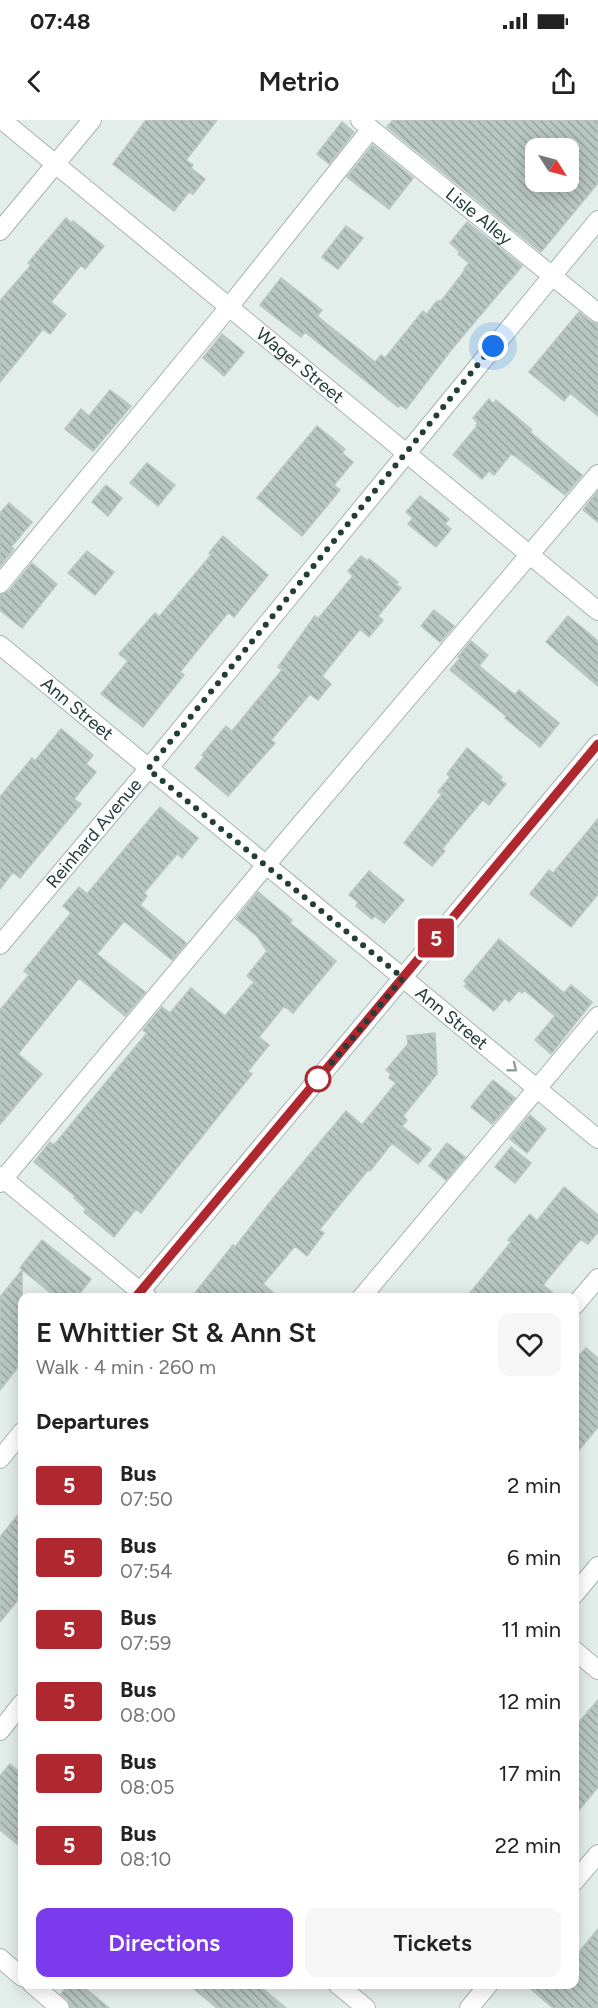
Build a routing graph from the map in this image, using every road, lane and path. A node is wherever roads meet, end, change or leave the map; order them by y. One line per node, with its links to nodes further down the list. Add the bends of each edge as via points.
1 (2, 120): 4 (street, Wager Street)
2 (92, 120): 4 (street)
3 (364, 123): 7 (street, Lisle Alley); 8 (street)
4 (56, 165): 6 (street); 8 (street, Wager Street)
5 (598, 220): 7 (street, Reinhard Avenue)
6 (0, 231)
7 (551, 275): 9 (street, Lisle Alley); 10 (street, Reinhard Avenue)
8 (229, 307): 10 (street, Wager Street); 13 (street)
9 (598, 313)
10 (405, 454): 12 (street, Wager Street); 17 (street, Reinhard Avenue)
11 (598, 474): 12 (street)
12 (529, 554): 14 (street, Wager Street); 18 (street)
13 (0, 584)
14 (598, 611)
15 (0, 645): 17 (street, Ann Street)
16 (598, 744): 20 (street)
17 (148, 769): 18 (street, Ann Street); 19 (street, Reinhard Avenue)
18 (266, 865): 20 (street, Ann Street); 24 (street)
19 (0, 945)
20 (403, 978): 22 (street, Ann Street, one-way to 22); 27 (street)
21 (598, 1016): 22 (street)
22 (538, 1089): 23 (street, Ann Street); 28 (street)
23 (598, 1139)
24 (1, 1179): 26 (street)
25 (598, 1278): 29 (street)
26 (139, 1293)
27 (143, 1293)
28 (365, 1293)
29 (579, 1300)
30 (18, 1437): 31 (street)
31 (0, 1459)
32 (598, 1566): 33 (street)
33 (579, 1589)
34 (579, 1654): 35 (street)
35 (598, 1670)
36 (14, 1713): 37 (street)
37 (0, 1731)
38 (598, 1854): 39 (street)
39 (579, 1876)
40 (0, 1958): 41 (street)
41 (18, 1974)
42 (38, 1989): 45 (street)
43 (343, 1989): 46 (street)
44 (485, 1989): 47 (street)
45 (60, 2008)
46 (366, 2008)
47 (469, 2008)

